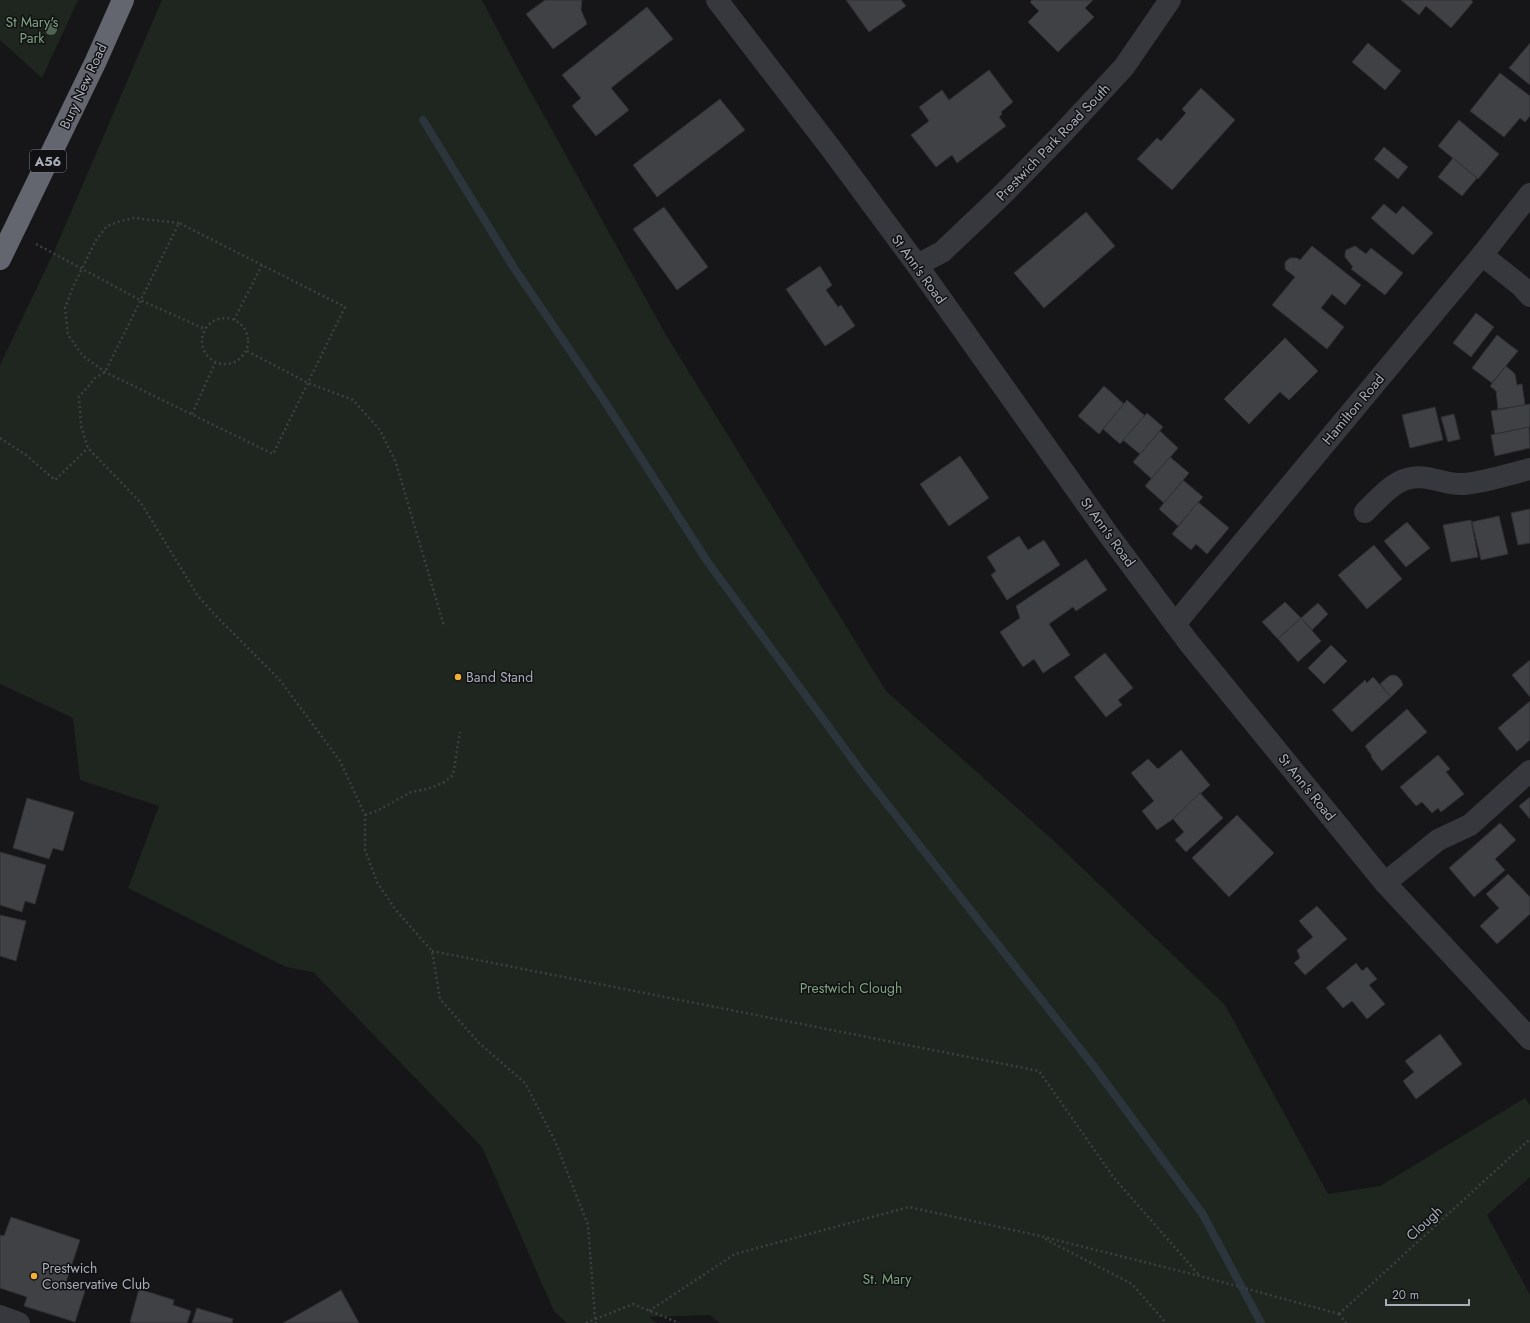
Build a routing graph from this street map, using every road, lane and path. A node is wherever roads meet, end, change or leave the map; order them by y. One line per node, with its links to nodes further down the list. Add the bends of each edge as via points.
1 (123, 0): 6 (highway, Bury New Road / A56)
2 (717, 0): 10 (street, St Ann's Road)
3 (1170, 0): 10 (street, Prestwich Park Road South, via 1124,67 1060,136 942,252)
4 (1530, 194): 8 (street, Hamilton Road)
5 (179, 223): 9 (path); 11 (path, via 134,218 108,226 96,240); 13 (path)
6 (13, 232): 7 (highway, Bury New Road / A56); 11 (path)
7 (1, 255)
8 (1482, 255): 12 (street); 25 (street, Hamilton Road)
9 (262, 265): 14 (path); 19 (path, via 344,307)
10 (917, 265): 25 (street, St Ann's Road)
11 (81, 269): 13 (path); 18 (path, via 65,308 68,335 83,356)
12 (1530, 296)
13 (140, 300): 15 (path); 18 (path)
14 (234, 320): 15 (path, via 214,320); 16 (path, via 244,327 248,338)
15 (205, 329): 17 (path, via 202,344 207,356)
16 (246, 351): 17 (path, via 239,361 226,365); 19 (path)
17 (215, 362): 20 (path)
18 (105, 372): 20 (path); 22 (path, via 94,378 79,397 80,426)
19 (308, 383): 20 (path, via 273,454); 26 (path, via 353,400 380,430 396,463)
20 (192, 414)
21 (0, 438): 22 (path, via 26,454 55,480)
22 (88, 448): 29 (path, via 141,503 198,596 279,679 340,761)
23 (1530, 469): 24 (street, via 1464,484 1446,483 1430,478 1405,479 1395,483)
24 (1365, 512)
25 (1175, 624): 30 (street, St Ann's Road)
26 (444, 626)
27 (460, 732): 29 (path, via 453,775 443,783 411,792 377,811)
28 (1530, 771): 30 (street, via 1470,825 1438,840)
29 (364, 815): 31 (path, via 365,850 377,882 395,909)
30 (1385, 883): 32 (street, St Ann's Road)
31 (432, 951): 35 (path, via 1039,1071 1114,1178); 39 (path, via 440,999 479,1042 525,1084 555,1141 588,1225)
32 (1530, 1039)
33 (1530, 1139): 37 (path, Clough)
34 (1040, 1236): 35 (path); 36 (path, via 910,1206 735,1254); 44 (path, via 1132,1284)
35 (1200, 1276): 37 (path)
36 (649, 1311): 39 (path, via 633,1304); 43 (path)
37 (1339, 1314): 45 (path)
38 (0, 1316): 40 (street)
39 (595, 1318): 41 (path); 42 (path)
40 (19, 1323)
41 (586, 1323)
42 (596, 1323)
43 (679, 1323)
44 (1166, 1323)
45 (1346, 1323)

